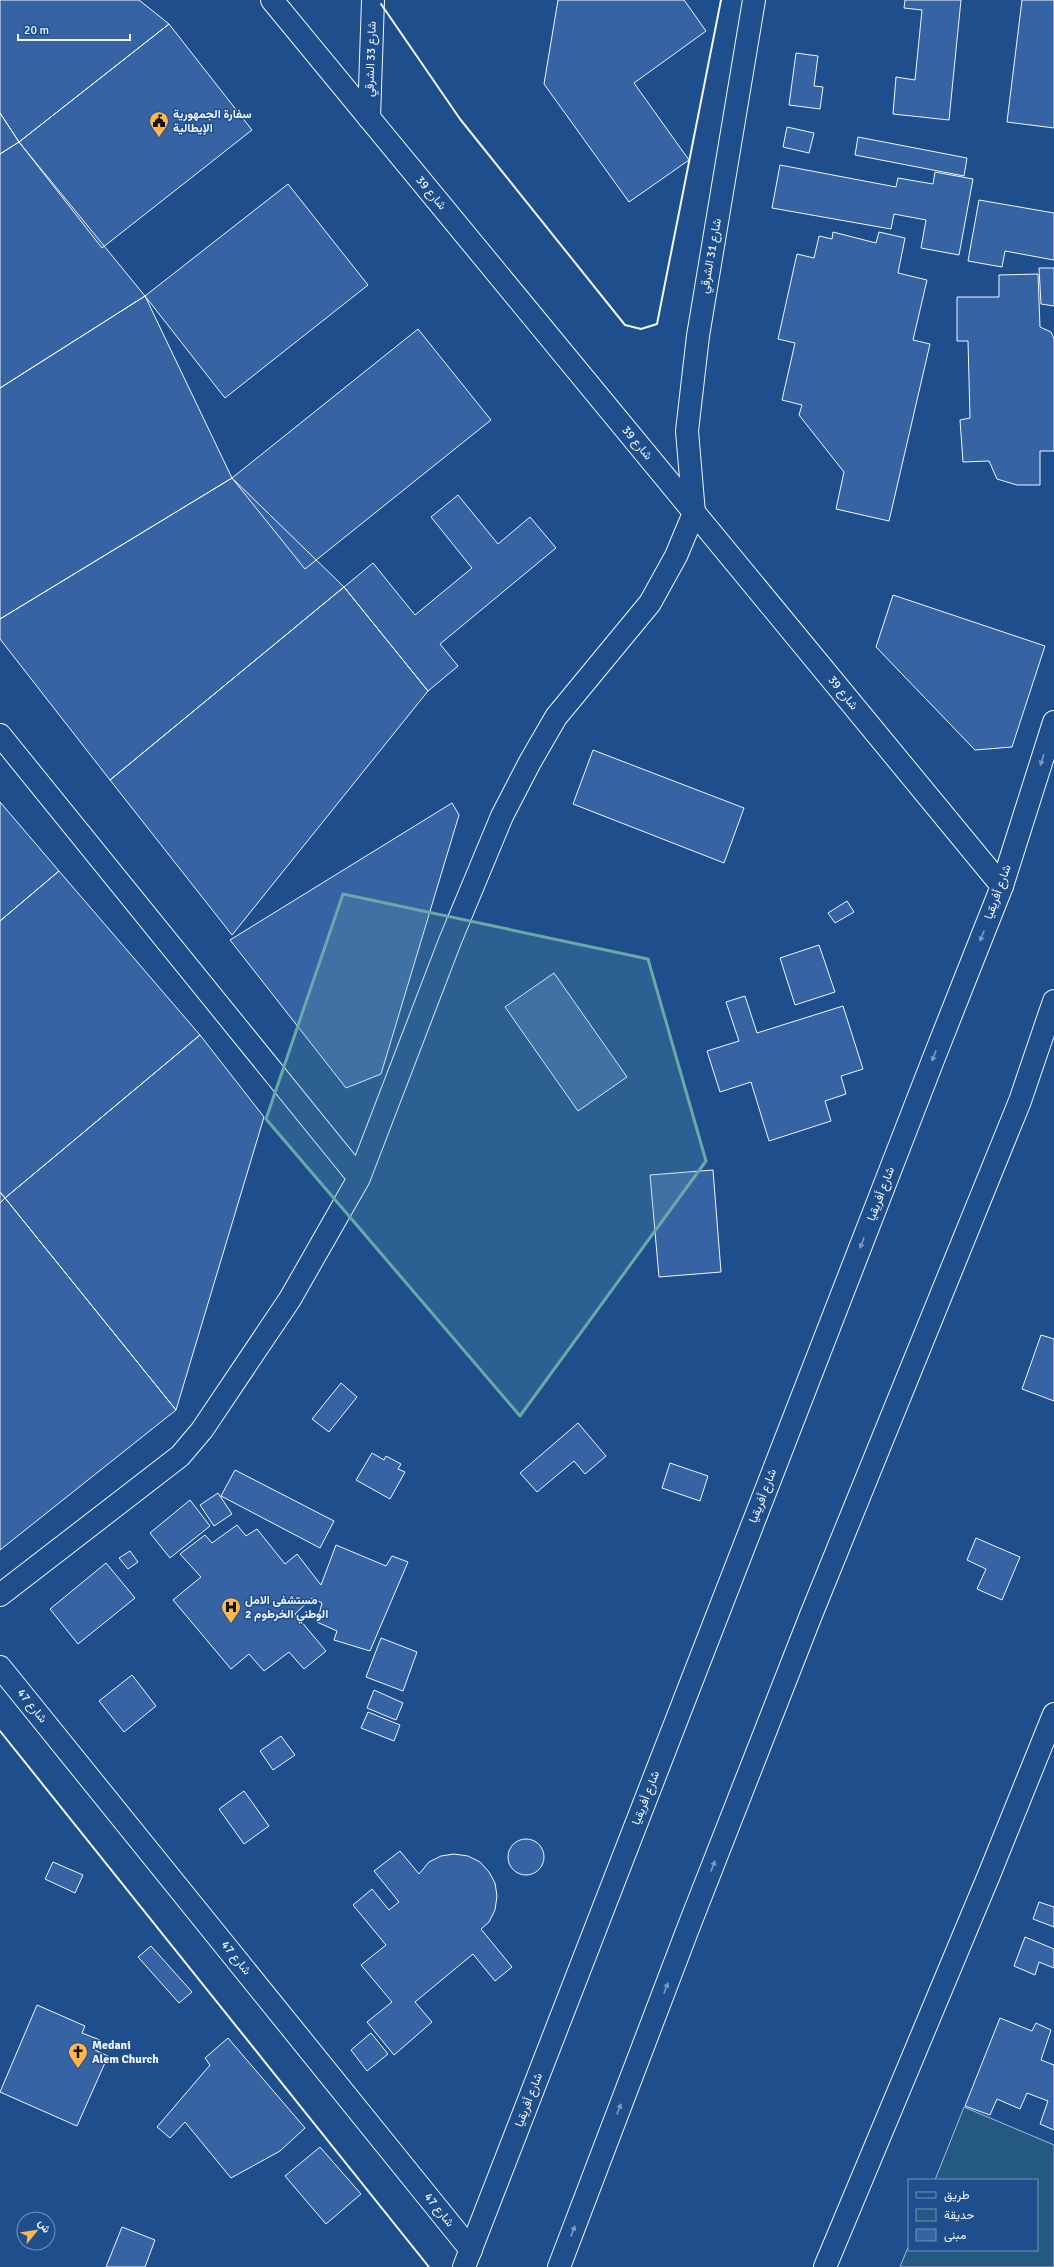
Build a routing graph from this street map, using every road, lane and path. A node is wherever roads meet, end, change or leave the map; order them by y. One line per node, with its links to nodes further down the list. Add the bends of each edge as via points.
1 (272, 0): 4 (main road, شارع 39)
2 (373, 0): 4 (main road, شارع 33 الشرقي)
3 (754, 0): 5 (main road, شارع 31 الشرقي, via 694,368 687,431)
4 (369, 118): 5 (main road, شارع 39)
5 (694, 513): 8 (main road, شارع 39); 10 (main road, via 673,562 650,603 556,717 502,816 450,941)
6 (1054, 722): 8 (main road, شارع أفريقيا, one-way to 8)
7 (0, 735): 10 (main road)
8 (1002, 886): 14 (main road, شارع أفريقيا, one-way to 14)
9 (1054, 1001): 15 (main road, one-way to 9, via 808,1623 1020,1101)
10 (359, 1178): 11 (main road, via 290,1299 202,1430 180,1456)
11 (0, 1595)
12 (0, 1667): 14 (main road, شارع 47)
13 (1054, 1714): 16 (main road)
14 (468, 2258)
15 (559, 2267)
16 (825, 2267)

